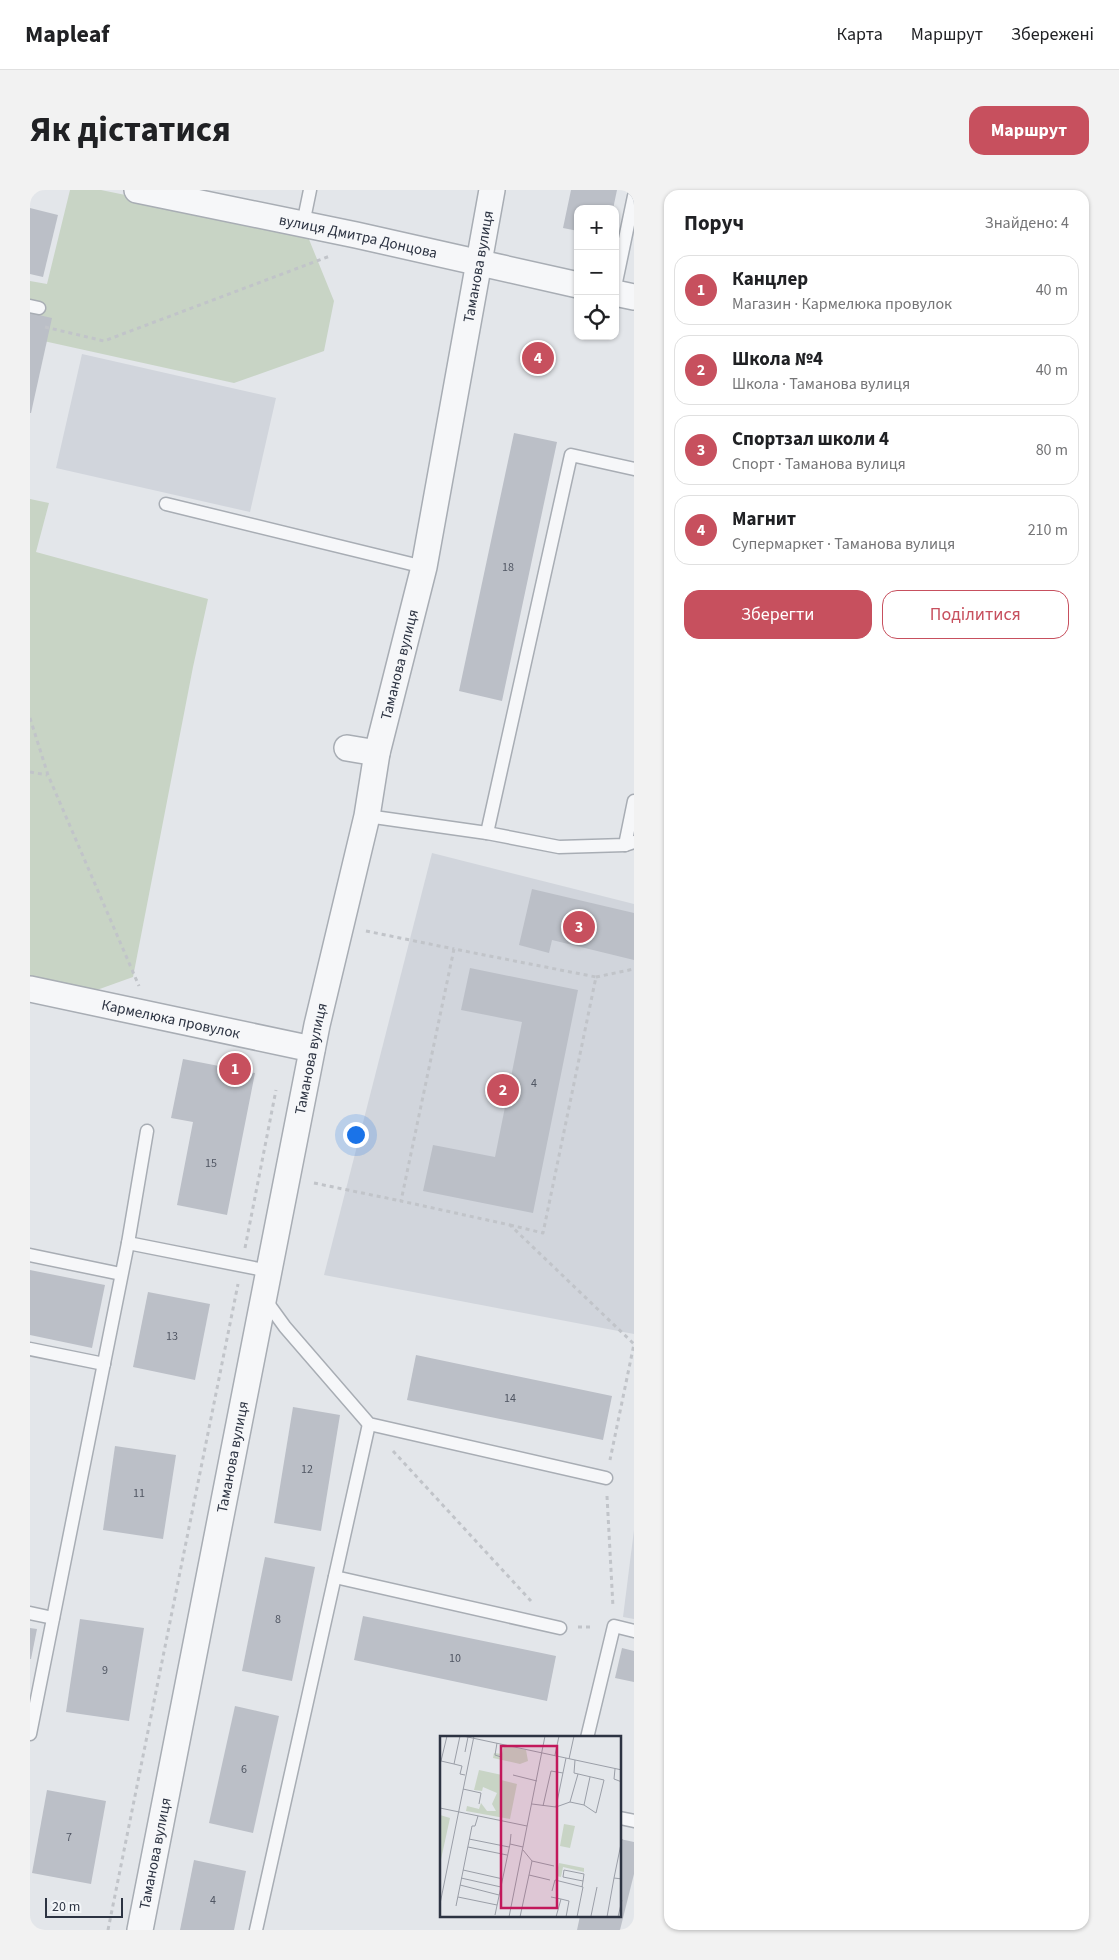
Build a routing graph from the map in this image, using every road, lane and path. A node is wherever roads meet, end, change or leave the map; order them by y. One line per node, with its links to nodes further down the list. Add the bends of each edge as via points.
1 (138, 190): 5 (street, вулиця Дмитра Донцова)
2 (310, 190): 5 (lane)
3 (492, 190): 7 (street, Таманова вулиця)
4 (634, 196): 8 (lane)
5 (303, 224): 7 (street, вулиця Дмитра Донцова)
6 (339, 253): 12 (path, via 104,341)
7 (479, 262): 9 (street, вулиця Дмитра Донцова); 15 (street, Таманова вулиця)
8 (619, 268)
9 (574, 284)
10 (619, 294): 11 (street)
11 (634, 297)
12 (39, 326)
13 (634, 469): 23 (lane, via 571,455)
14 (166, 504): 15 (lane)
15 (424, 567): 18 (street, Таманова вулиця)
16 (30, 718): 20 (path)
17 (346, 748): 18 (street)
18 (376, 753): 22 (street, Таманова вулиця)
19 (30, 772): 20 (path)
20 (48, 775): 29 (path, via 139,986)
21 (634, 801): 24 (lane)
22 (367, 816): 23 (lane); 31 (street, Таманова вулиця)
23 (487, 833): 24 (lane, via 560,847)
24 (629, 844)
25 (366, 922): 26 (path, via 364,931)
26 (454, 949): 28 (path); 37 (path)
27 (634, 969): 28 (path)
28 (596, 977): 38 (path, via 543,1233)
29 (148, 988)
30 (30, 989): 31 (street, Кармелюка провулок)
31 (312, 1049): 42 (street, Таманова вулиця)
32 (277, 1082): 41 (path)
33 (147, 1131): 39 (lane)
34 (316, 1173): 35 (path)
35 (314, 1183): 36 (path); 37 (path)
36 (312, 1192)
37 (400, 1201): 38 (path)
38 (510, 1225): 48 (path, via 634,1344)
39 (128, 1243): 41 (lane); 43 (lane)
40 (30, 1255): 43 (lane)
41 (241, 1266): 42 (lane); 58 (path)
42 (269, 1271): 44 (street, Таманова вулиця)
43 (121, 1274): 46 (lane)
44 (264, 1298): 47 (lane); 59 (street, Таманова вулиця)
45 (30, 1349): 46 (lane)
46 (104, 1364): 51 (lane)
47 (369, 1424): 48 (lane); 49 (lane); 53 (path)
48 (606, 1478): 52 (path)
49 (335, 1577): 53 (lane); 60 (lane)
50 (30, 1613): 51 (lane)
51 (53, 1618): 55 (lane)
52 (614, 1626): 53 (path); 54 (lane); 57 (lane)
53 (557, 1628)
54 (634, 1631)
55 (33, 1700): 56 (lane)
56 (30, 1734)
57 (587, 1736)
58 (108, 1930)
59 (140, 1930)
60 (256, 1930)

